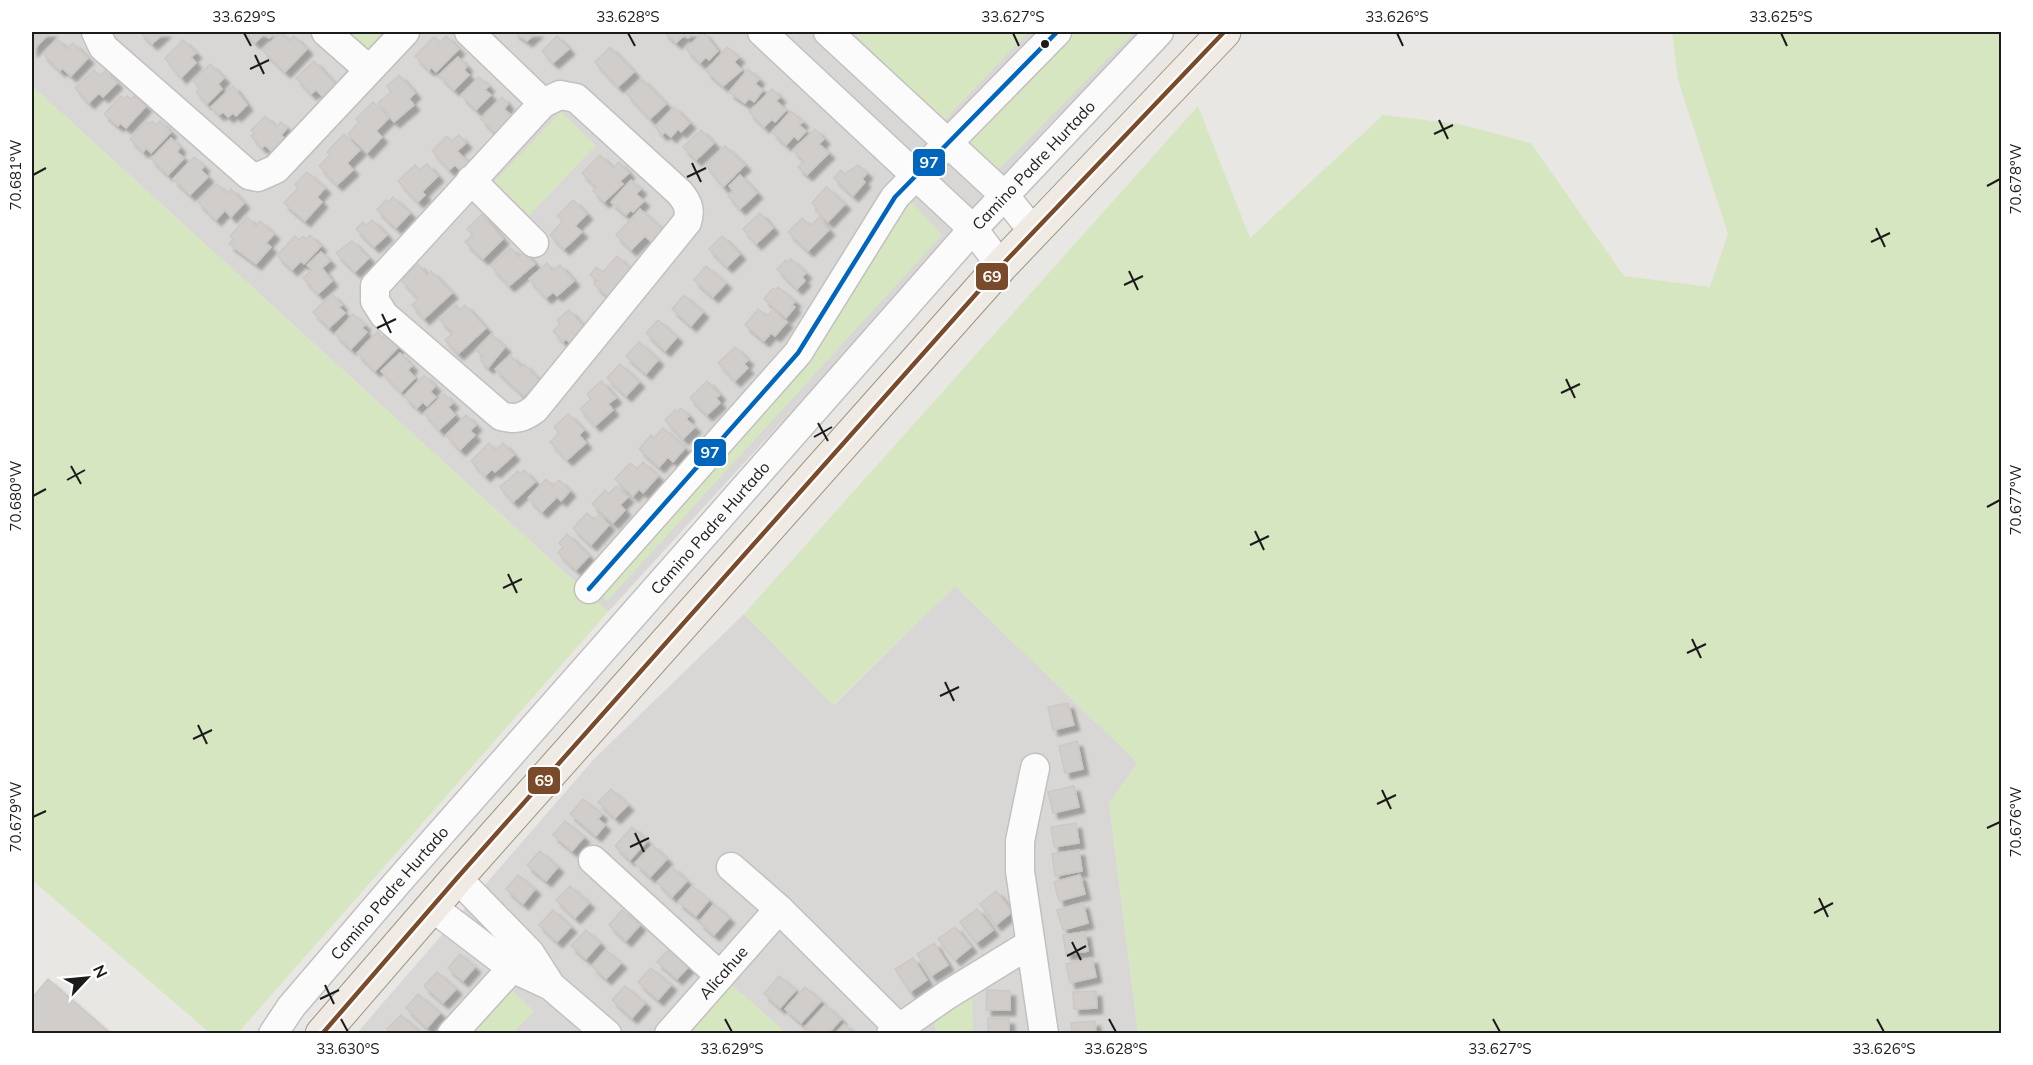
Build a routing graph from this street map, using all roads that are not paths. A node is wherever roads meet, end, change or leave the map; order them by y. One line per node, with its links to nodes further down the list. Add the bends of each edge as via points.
1 (96, 32): 10 (street, via 103,47 252,176 263,176 276,169)
2 (326, 32): 10 (street)
3 (405, 32): 10 (street)
4 (469, 32): 12 (street)
5 (762, 32): 13 (street)
6 (828, 32): 11 (street)
7 (1057, 32): 14 (street)
8 (1160, 32): 17 (street, Camino Padre Hurtado)
9 (1224, 32): 19 (main road)
10 (368, 69)
11 (877, 77): 13 (street, via 869,102); 14 (street)
12 (543, 103): 16 (street); 16 (street, via 560,95 576,98 680,193 687,201 689,214 687,222 536,409 520,418 501,416 384,315 375,301 378,279)
13 (847, 112): 15 (street)
14 (947, 143): 15 (street); 17 (street)
15 (916, 176): 18 (street); 22 (street, via 895,197 798,353)
16 (471, 180): 20 (street)
17 (1004, 195): 18 (street, Camino Padre Hurtado); 19 (street)
18 (973, 229): 21 (street); 34 (street, Camino Padre Hurtado, via 397,883 291,1007)
19 (1033, 231): 21 (main road)
20 (534, 243)
21 (1001, 266): 26 (main road)
22 (589, 589)
23 (1035, 768): 29 (street, via 1020,841)
24 (593, 860): 31 (street)
25 (731, 867): 28 (street)
26 (457, 878): 27 (main road); 32 (street, via 530,953)
27 (432, 906): 30 (street); 35 (main road)
28 (779, 909): 31 (street, Alicahue); 33 (street)
29 (1030, 944): 33 (street); 39 (street)
30 (512, 969): 32 (street); 36 (street)
31 (720, 976): 38 (street, Alicahue)
32 (551, 986): 37 (street)
33 (899, 1031)
34 (273, 1034)
35 (322, 1034)
36 (452, 1034)
37 (607, 1034)
38 (669, 1034)
39 (1044, 1034)

